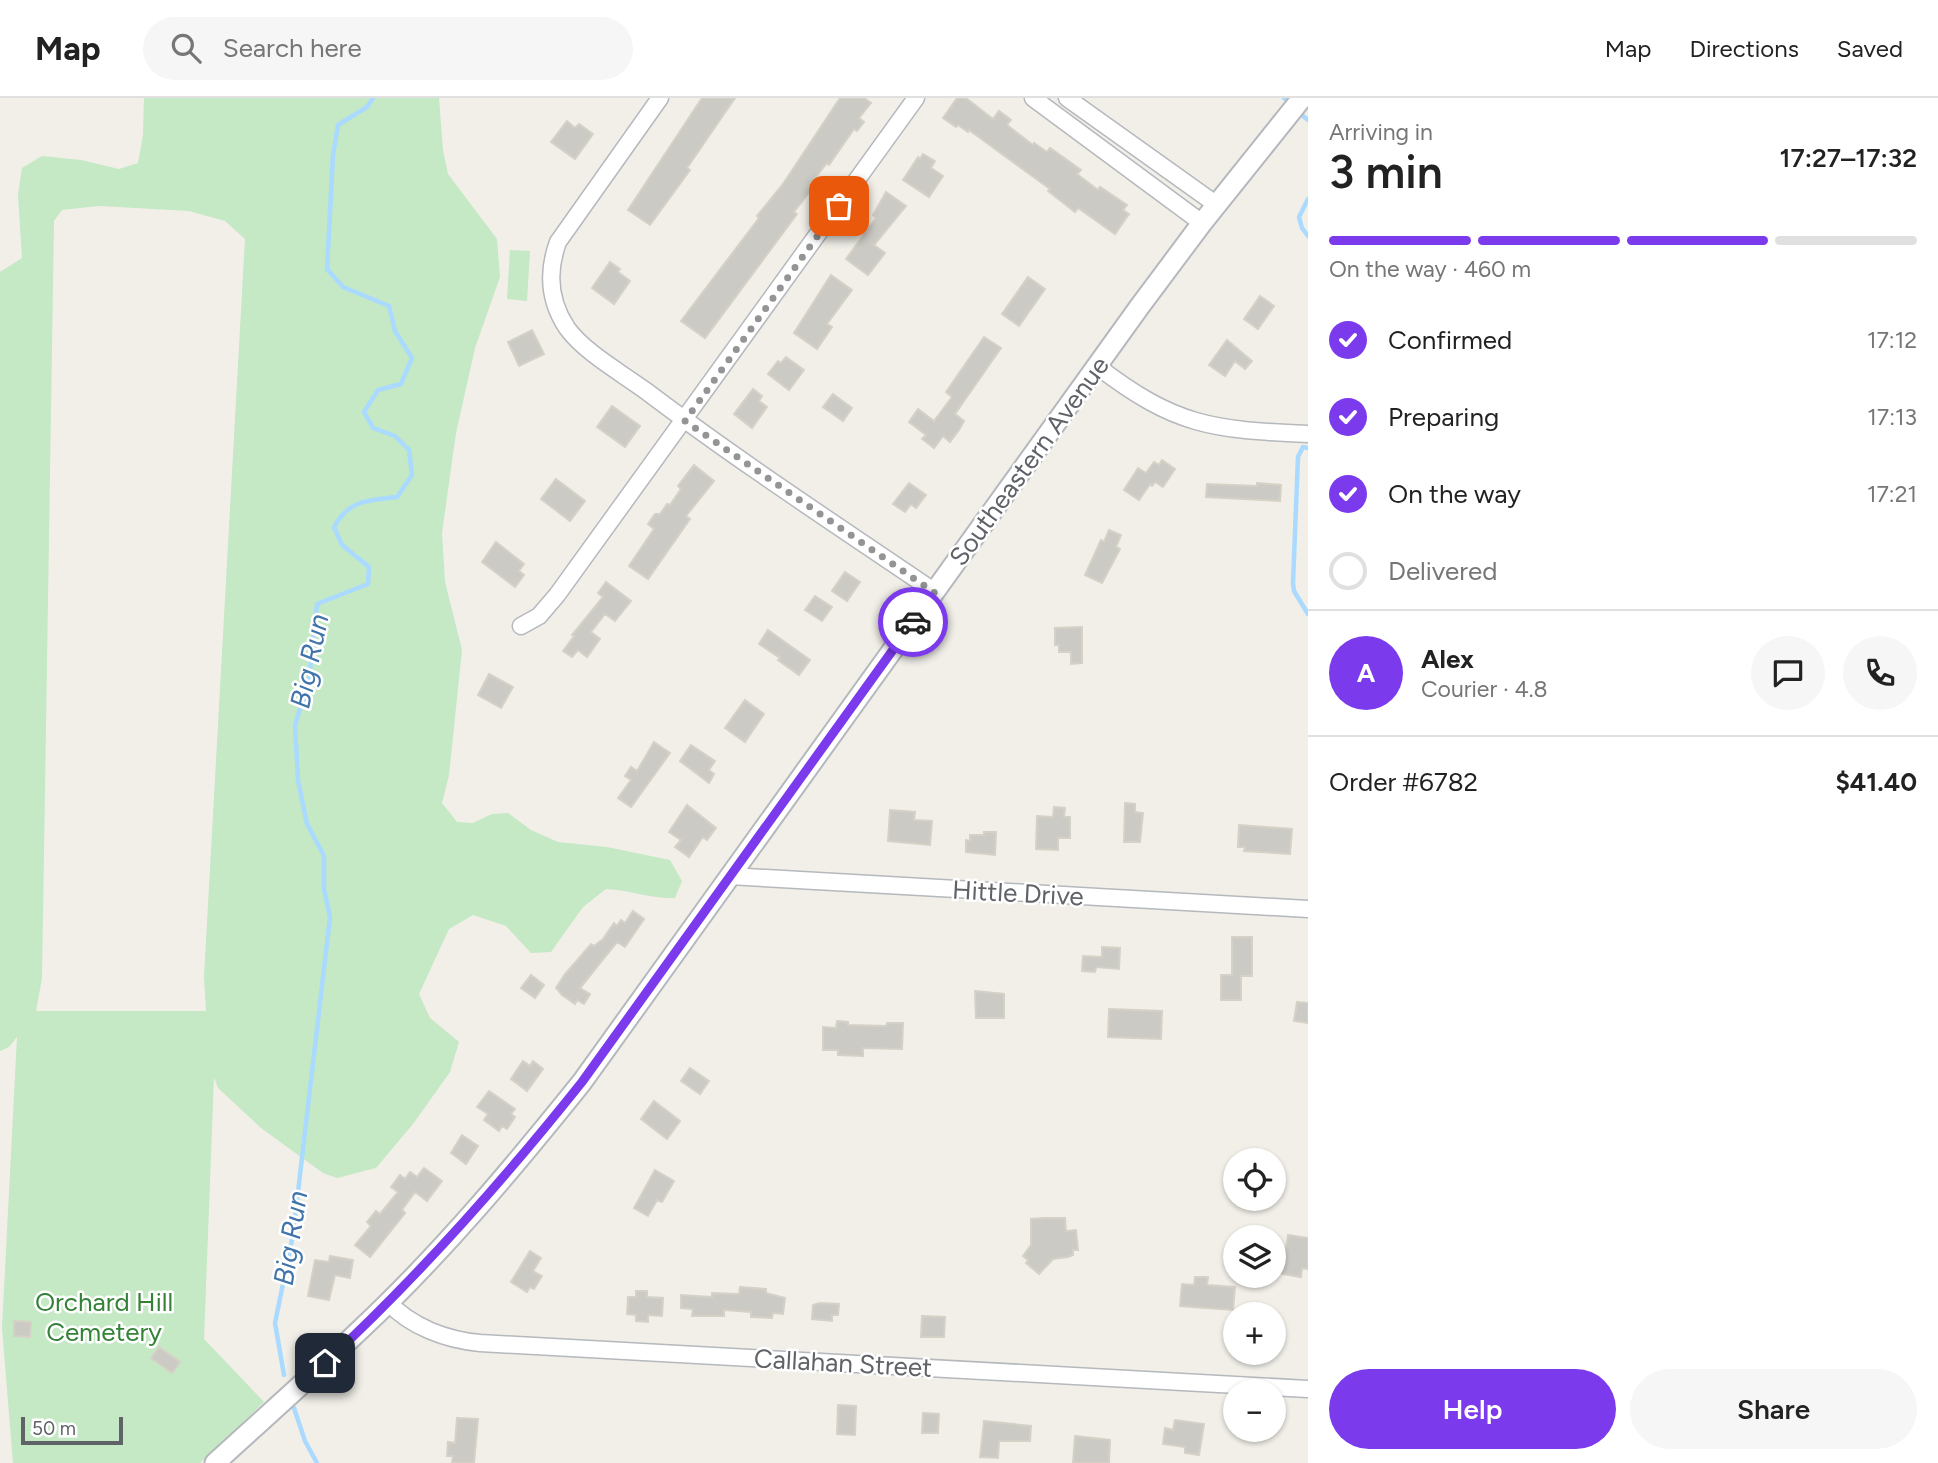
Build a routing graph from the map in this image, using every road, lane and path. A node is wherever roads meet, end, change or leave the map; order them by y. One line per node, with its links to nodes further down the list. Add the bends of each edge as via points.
1 (660, 98): 9 (street, via 558,242 550,282 568,330)
2 (916, 98): 9 (street)
3 (1033, 98): 7 (street)
4 (1067, 98): 6 (street)
5 (1302, 98): 6 (street, Southeastern Avenue)
6 (1217, 205): 7 (street, Southeastern Avenue)
7 (1202, 223): 8 (street, Southeastern Avenue)
8 (1097, 366): 10 (street, via 1153,405 1194,422); 11 (street, Southeastern Avenue)
9 (685, 421): 11 (street); 12 (street, via 557,595 539,616)
10 (1308, 434)
11 (935, 593): 13 (street, Southeastern Avenue)
12 (521, 626)
13 (729, 876): 14 (street, Hittle Drive); 15 (street, Southeastern Avenue, via 534,1142)
14 (1308, 909)
15 (388, 1302): 16 (street, Callahan Street, via 431,1330 480,1343); 17 (street, Southeastern Avenue)
16 (1308, 1389)
17 (215, 1463)

